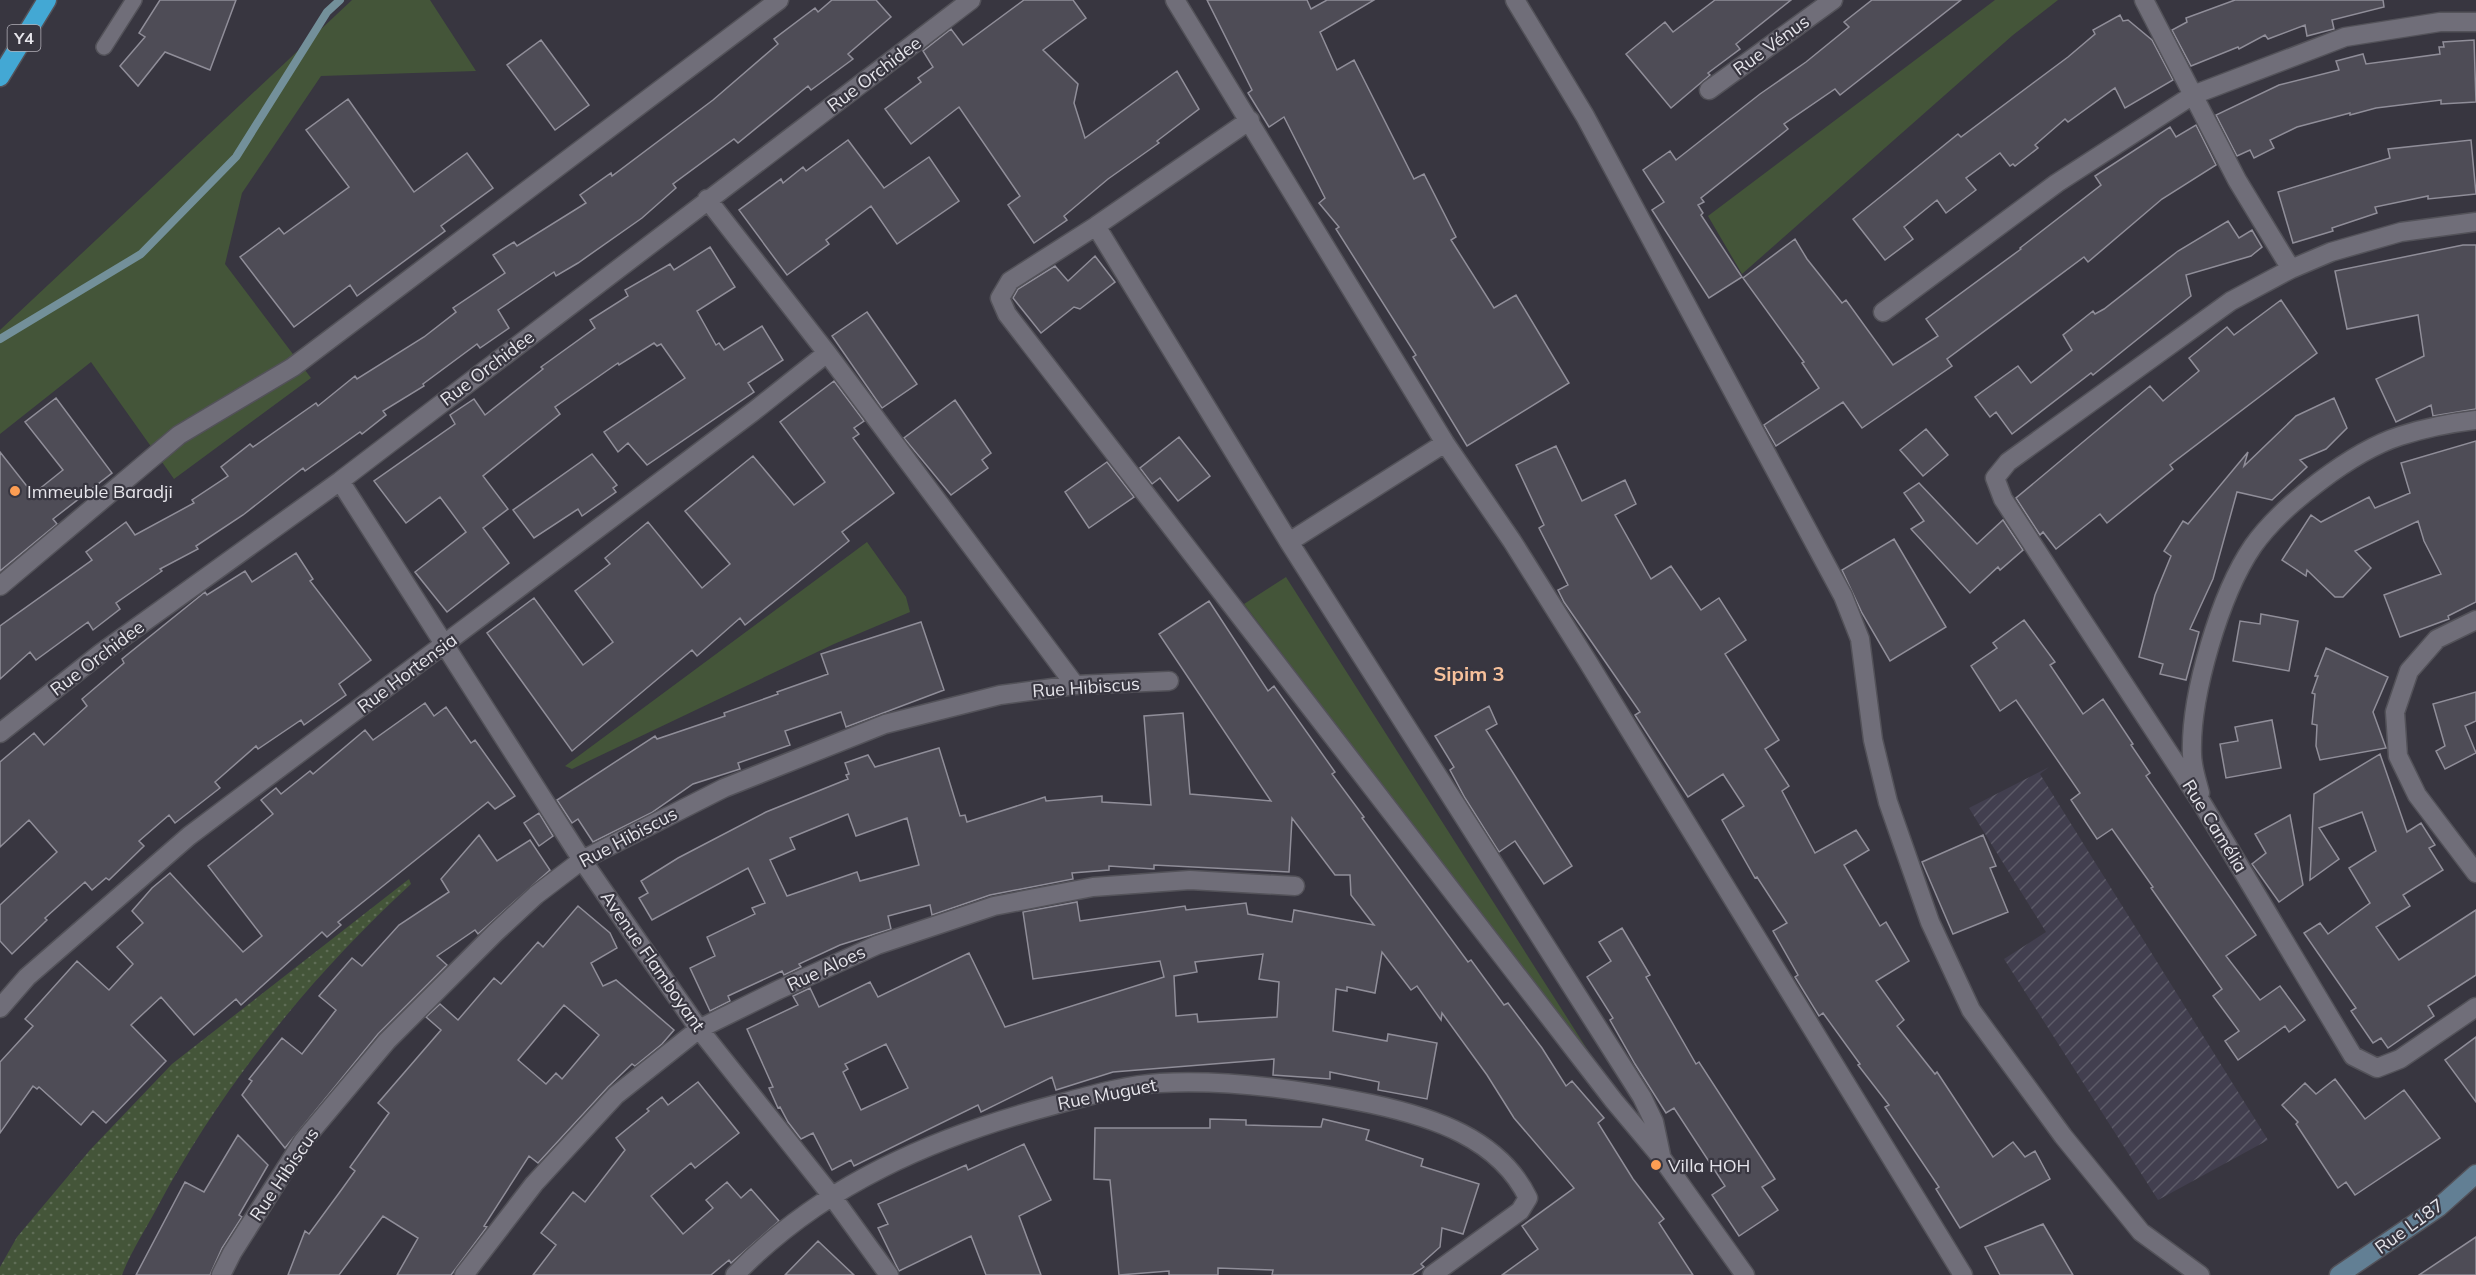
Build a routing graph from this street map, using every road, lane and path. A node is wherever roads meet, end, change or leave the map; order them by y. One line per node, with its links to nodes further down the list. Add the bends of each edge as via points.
1 (48, 0): 11 (highway, Y4)
2 (134, 0): 10 (lane)
3 (779, 0): 25 (street, via 293,367 179,435)
4 (971, 0): 15 (street, Rue Orchidee)
5 (1175, 0): 14 (street)
6 (1515, 0): 48 (street, via 1585,116 1843,596 1860,639 1873,740 1888,802 1930,922 1971,1010 2063,1136 2141,1232)
7 (1833, 0): 12 (street, Rue Vénus)
8 (2144, 0): 13 (street)
9 (2476, 22): 13 (street, via 2440,22 2345,37)
10 (104, 47)
11 (0, 77)
12 (1709, 90)
13 (2193, 95): 18 (street, via 2237,180); 19 (street, via 2057,183)
14 (1250, 120): 17 (street); 22 (street)
15 (707, 199): 20 (street); 23 (street, Rue Orchidee)
16 (2476, 222): 18 (street, via 2401,232 2331,252)
17 (1096, 226): 24 (street); 38 (street, via 1010,281 1000,298 1007,314)
18 (2291, 269): 31 (street, Rue Camélia, via 2231,301 2008,462 1995,478 2003,499)
19 (1883, 312)
20 (827, 353): 27 (street, Rue Hortensia); 29 (street)
21 (2476, 420): 31 (street, via 2398,436 2339,467 2289,506 2253,547 2226,599 2208,649 2194,709 2192,755)
22 (1445, 443): 24 (street); 47 (street, via 1588,662)
23 (340, 481): 27 (street, Avenue Flamboyant); 30 (street, Rue Orchidee, via 101,653)
24 (1289, 542): 38 (street, via 1642,1097 1654,1122)
25 (0, 586)
26 (2476, 620): 33 (street, via 2437,639 2409,671 2395,712 2398,756 2417,795)
27 (447, 644): 32 (street, Avenue Flamboyant); 36 (street, Rue Hortensia, via 189,836 27,977)
28 (1169, 681): 29 (street, Rue Hibiscus)
29 (1075, 685): 32 (street, Rue Hibiscus, via 1000,695 885,724 724,788)
30 (0, 733)
31 (2203, 805): 35 (street, Rue Camélia, via 2353,1056 2377,1068 2400,1059)
32 (582, 860): 37 (street, Avenue Flamboyant); 41 (street, Rue Hibiscus, via 495,933 387,1041 303,1142)
33 (2476, 873)
34 (1295, 886): 37 (street, Rue Aloes, via 1191,880 1093,887 994,906 878,945)
35 (2476, 1007)
36 (0, 1008)
37 (699, 1029): 40 (street, Avenue Flamboyant); 42 (street, Rue Aloes, via 616,1095 534,1184)
38 (1661, 1157): 46 (street)
39 (2476, 1174): 49 (street, Rue L187, via 2439,1206)
40 (831, 1195): 43 (street, Rue Muguet); 44 (street, Avenue Flamboyant); 45 (street, Rue Muguet, via 892,1161 984,1125 1088,1096 1160,1083 1330,1095 1417,1114 1459,1131 1492,1153 1521,1184 1528,1198 1520,1211)
41 (221, 1275)
42 (464, 1275)
43 (735, 1275)
44 (889, 1275)
45 (1432, 1275)
46 (1745, 1275)
47 (1963, 1275)
48 (2200, 1275)
49 (2339, 1275)

